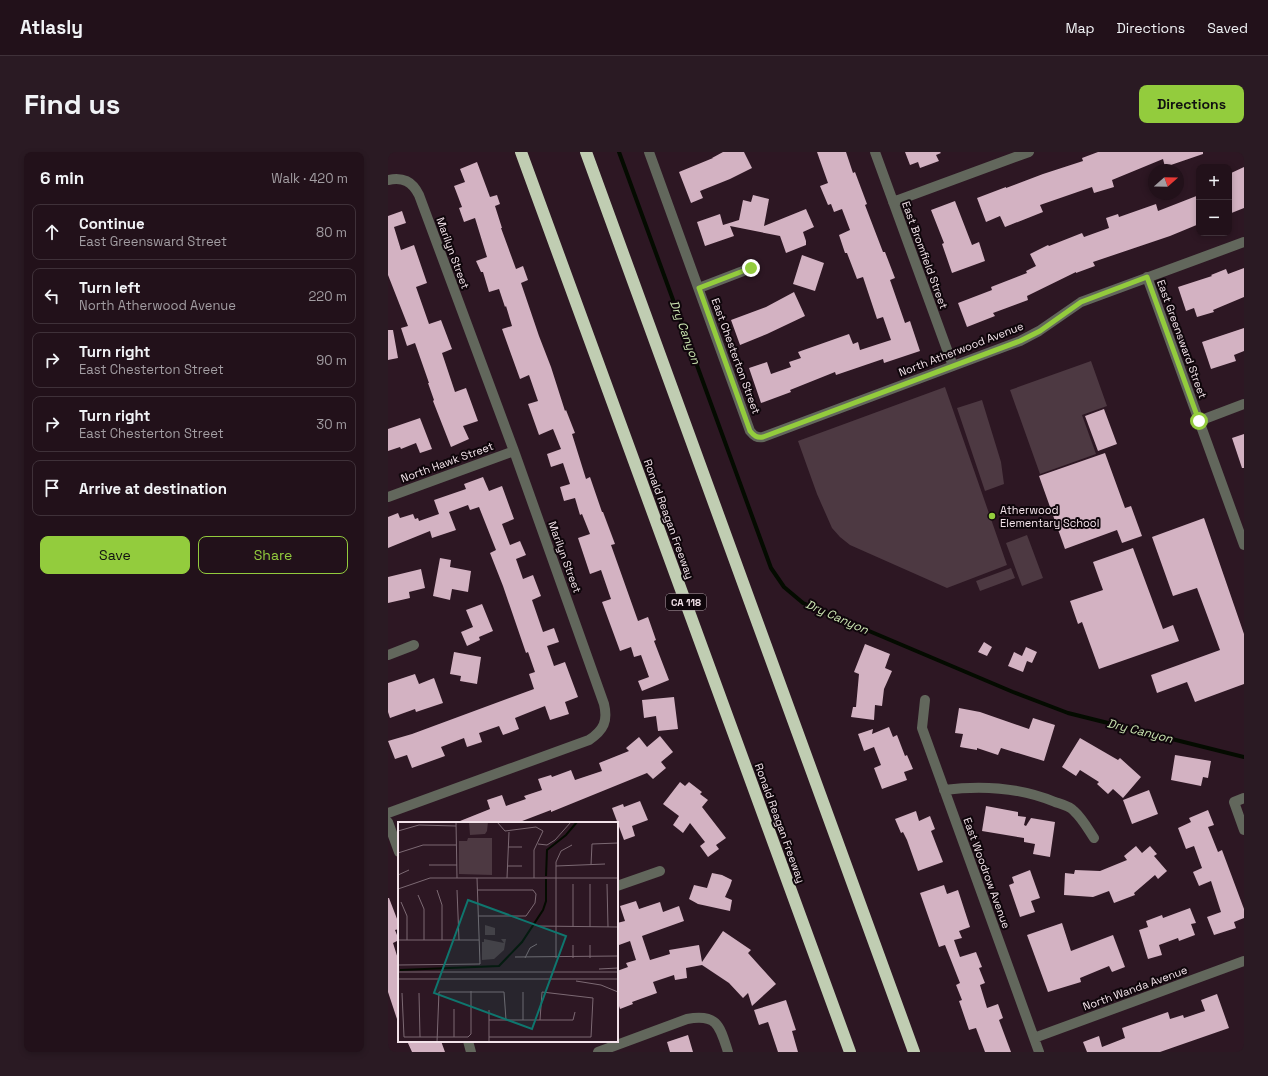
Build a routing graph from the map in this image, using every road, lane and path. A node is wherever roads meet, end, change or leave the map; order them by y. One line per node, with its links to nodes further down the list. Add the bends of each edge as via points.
1 (522, 152): 37 (highway, Ronald Reagan Freeway / CA 118)
2 (586, 152): 38 (highway)
3 (649, 152): 11 (street, East Chesterton Street)
4 (875, 152): 7 (street, East Bromfield Street)
5 (1029, 152): 7 (street)
6 (388, 180): 16 (street, Marilyn Street, via 408,181 419,195)
7 (893, 202): 12 (street, East Bromfield Street)
8 (1244, 242): 10 (street, North Atherwood Avenue)
9 (751, 268): 11 (street, East Chesterton Street)
10 (1147, 277): 12 (street, North Atherwood Avenue, via 1081,302 1040,331 1020,341); 14 (street, East Greensward Street)
11 (699, 288): 15 (street, East Chesterton Street)
12 (953, 366): 15 (street, North Atherwood Avenue, via 763,437 758,438)
13 (1244, 404): 14 (street)
14 (1199, 421): 18 (street, East Greensward Street)
15 (750, 431)
16 (514, 450): 17 (street, North Hawk Street); 24 (street, Marilyn Street, via 604,704 605,724 599,733 589,740)
17 (388, 496)
18 (1244, 545)
19 (414, 645): 20 (street)
20 (388, 655)
21 (925, 700): 22 (street, East Woodrow Avenue, via 922,728)
22 (944, 790): 27 (street, via 991,787 1040,796 1074,810); 32 (street, East Woodrow Avenue)
23 (1244, 798): 26 (street, via 1234,802)
24 (388, 813)
25 (388, 822): 28 (street)
26 (1244, 830)
27 (1094, 838)
28 (398, 849)
29 (660, 870): 30 (street)
30 (618, 886)
31 (1244, 961): 32 (street, North Wanda Avenue)
32 (1034, 1038): 39 (street, East Woodrow Avenue)
33 (468, 1042): 34 (street)
34 (472, 1052)
35 (598, 1052): 36 (street, via 687,1019 697,1018 716,1023)
36 (728, 1052)
37 (850, 1052)
38 (914, 1052)
39 (1039, 1052)

